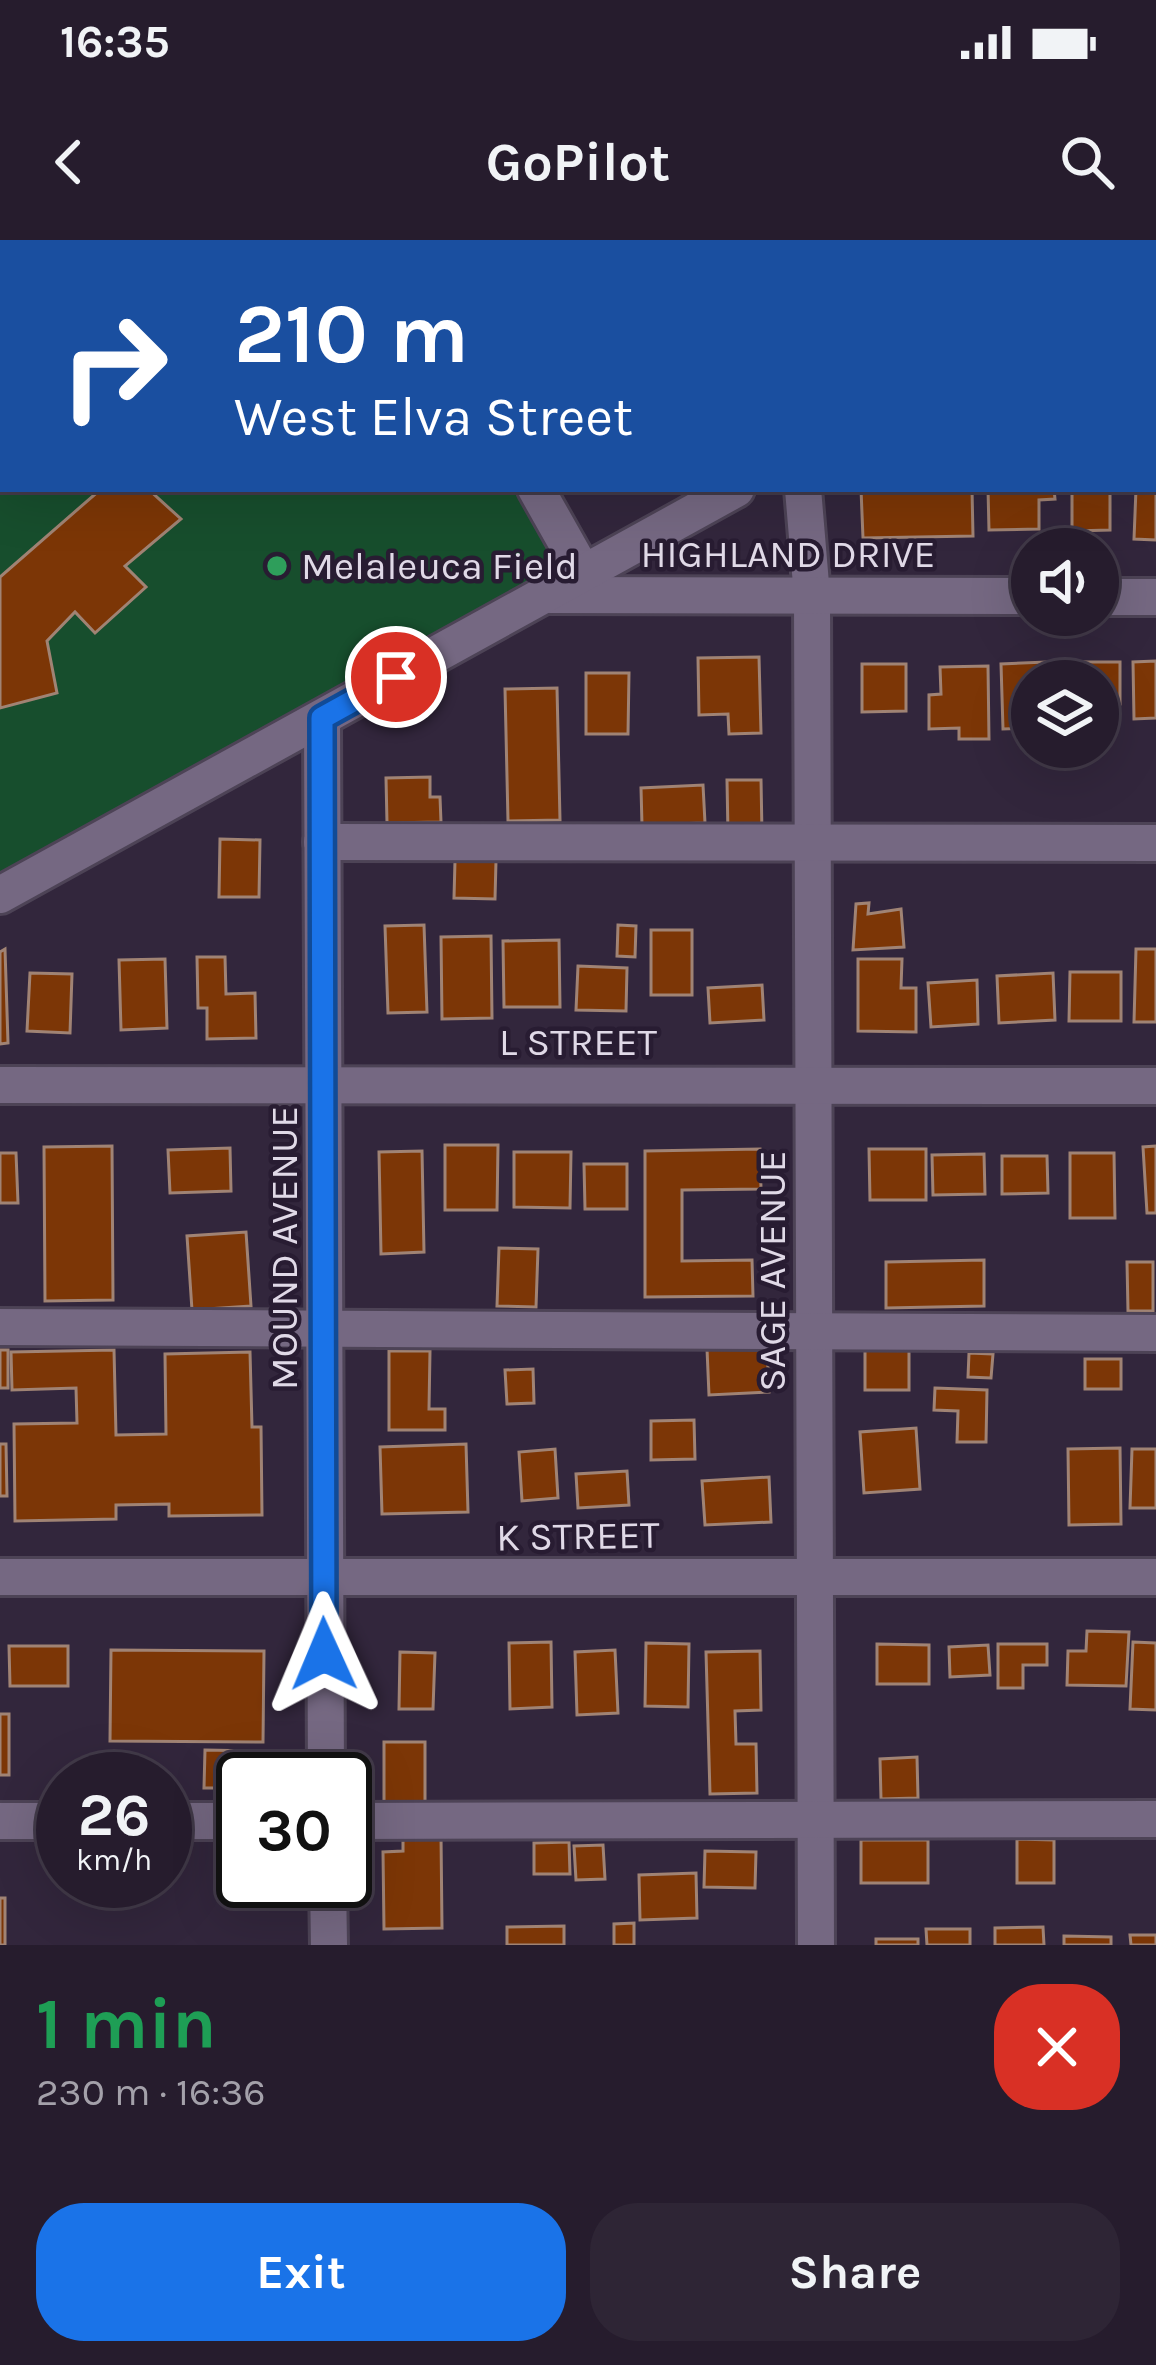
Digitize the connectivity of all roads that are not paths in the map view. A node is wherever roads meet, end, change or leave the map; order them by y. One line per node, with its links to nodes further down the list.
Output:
1 (538, 492): 4 (street)
2 (731, 492): 4 (street)
3 (803, 492): 6 (street, SAGE AVENUE)
4 (584, 574): 5 (street)
5 (544, 595): 6 (street, HIGHLAND DRIVE); 10 (street)
6 (812, 596): 7 (street, HIGHLAND DRIVE); 12 (street, SAGE AVENUE)
7 (1011, 596)
8 (1119, 597): 9 (street)
9 (1156, 597)
10 (322, 718): 11 (street, MOUND AVENUE); 14 (street)
11 (322, 842): 12 (street); 15 (street, MOUND AVENUE)
12 (813, 842): 13 (street); 16 (street, SAGE AVENUE)
13 (1156, 843)
14 (0, 895)
15 (326, 1084): 16 (street, L STREET); 17 (street, L STREET); 21 (street, MOUND AVENUE)
16 (814, 1084): 18 (street, L STREET); 20 (street, SAGE AVENUE)
17 (0, 1085)
18 (1156, 1086)
19 (0, 1327): 21 (street)
20 (815, 1329): 21 (street); 22 (street); 24 (street, SAGE AVENUE)
21 (327, 1330): 26 (street, MOUND AVENUE)
22 (1156, 1333)
23 (0, 1576): 26 (street, K STREET)
24 (814, 1576): 25 (street, K STREET); 26 (street, K STREET); 32 (street, SAGE AVENUE)
25 (1156, 1577)
26 (322, 1581): 27 (street, MOUND AVENUE)
27 (325, 1752)
28 (1156, 1819): 32 (street)
29 (0, 1821): 30 (street)
30 (36, 1821)
31 (372, 1821): 32 (street)
32 (817, 1821): 35 (street, SAGE AVENUE)
33 (328, 1908): 34 (street)
34 (328, 1945)
35 (816, 1945)

